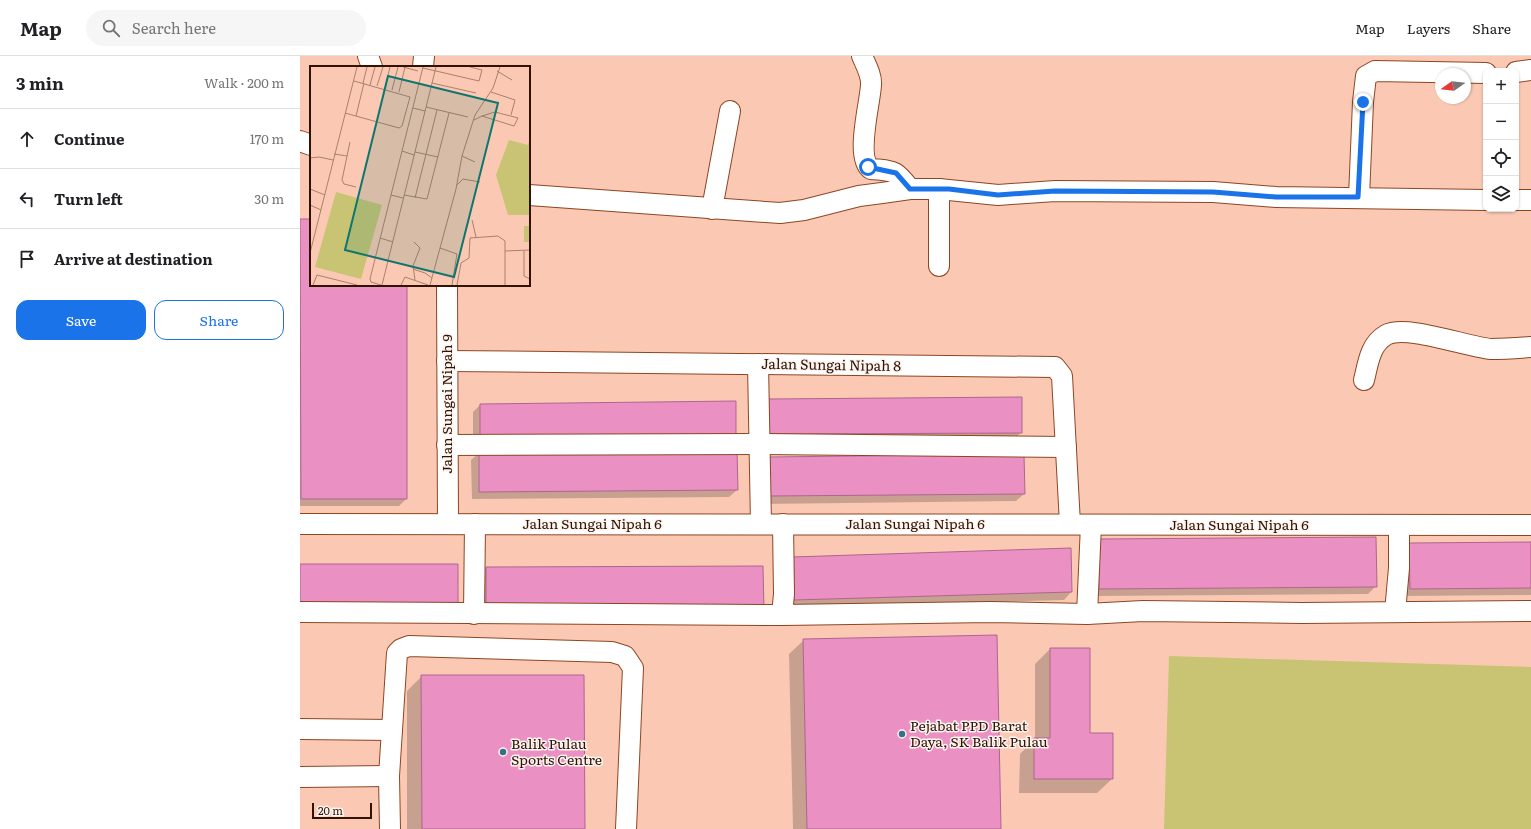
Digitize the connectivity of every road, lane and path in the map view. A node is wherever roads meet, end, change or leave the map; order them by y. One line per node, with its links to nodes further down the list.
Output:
1 (368, 56): 4 (street)
2 (424, 56): 5 (street)
3 (862, 56): 12 (street)
4 (372, 66)
5 (423, 66)
6 (1531, 70): 7 (street)
7 (1519, 72)
8 (1483, 73): 15 (street)
9 (730, 111): 19 (street)
10 (300, 141): 11 (street)
11 (310, 145)
12 (910, 189): 13 (street); 19 (street)
13 (939, 189): 15 (street); 20 (street)
14 (530, 195): 19 (street)
15 (1358, 197): 16 (street)
16 (1483, 200)
17 (1519, 200): 18 (street)
18 (1531, 200)
19 (712, 208)
20 (939, 266)
21 (447, 286): 23 (street, Jalan Sungai Nipah 9)
22 (1531, 347): 25 (street)
23 (447, 361): 24 (street, Jalan Sungai Nipah 8); 27 (street, Jalan Sungai Nipah 9)
24 (758, 364): 26 (street); 28 (street, Jalan Sungai Nipah 8)
25 (1364, 380)
26 (760, 444): 27 (street); 28 (street); 32 (street)
27 (447, 445): 30 (street, Jalan Sungai Nipah 9)
28 (1066, 447): 34 (street, Jalan Sungai Nipah 8)
29 (300, 524): 30 (street, Jalan Sungai Nipah 6)
30 (448, 524): 31 (street, Jalan Sungai Nipah 6)
31 (475, 524): 32 (street, Jalan Sungai Nipah 6); 41 (street)
32 (761, 524): 33 (street, Jalan Sungai Nipah 6)
33 (783, 524): 34 (street, Jalan Sungai Nipah 6); 42 (street)
34 (1070, 524): 35 (street, Jalan Sungai Nipah 6)
35 (1091, 524): 36 (street, Jalan Sungai Nipah 6); 43 (street)
36 (1399, 524): 37 (street, Jalan Sungai Nipah 6); 40 (street)
37 (1531, 525)
38 (1531, 611): 40 (street)
39 (300, 612): 41 (street)
40 (1395, 612): 43 (street)
41 (474, 614): 42 (street)
42 (782, 614): 43 (street)
43 (1087, 614)
44 (300, 729): 45 (street)
45 (392, 730): 46 (street); 49 (street)
46 (390, 776): 47 (street); 48 (street)
47 (300, 777)
48 (390, 829)
49 (626, 829)

